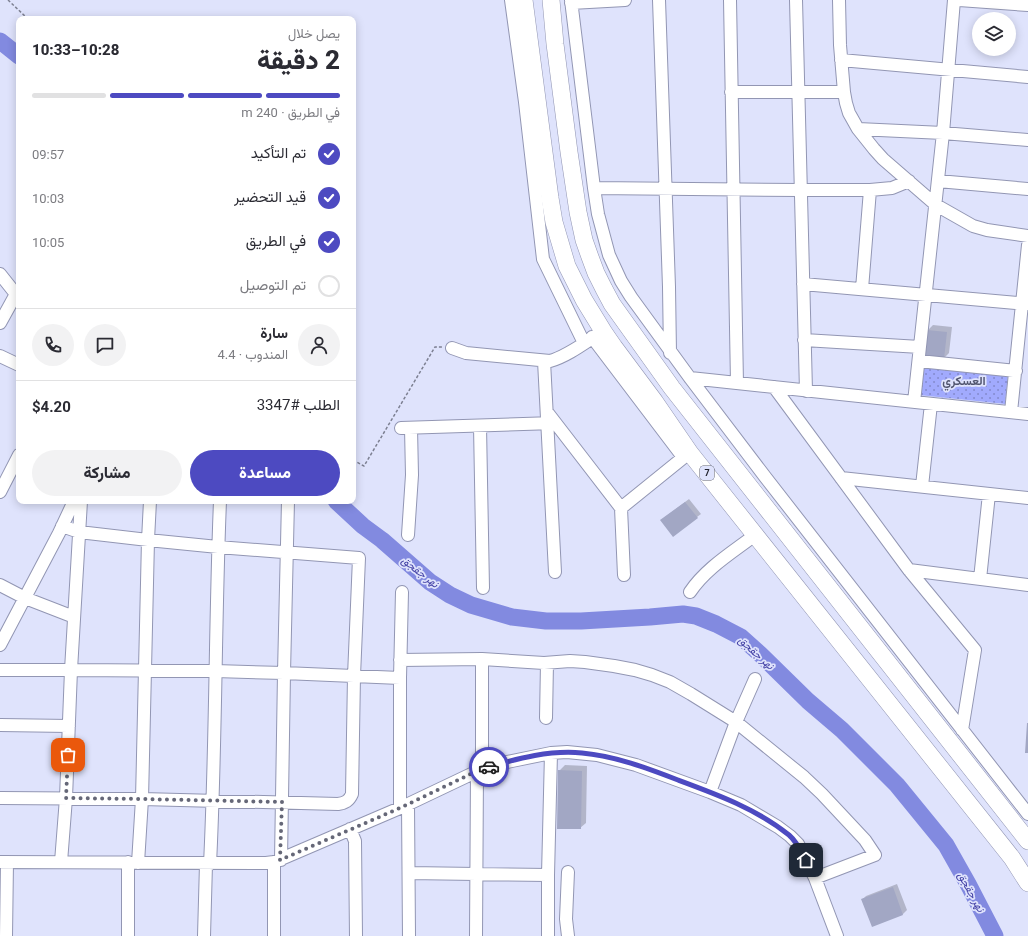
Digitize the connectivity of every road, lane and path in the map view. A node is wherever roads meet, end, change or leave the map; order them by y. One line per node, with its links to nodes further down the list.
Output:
1 (8, 0): 14 (path)
2 (511, 0): 43 (street)
3 (524, 0): 43 (highway, 7)
4 (550, 0): 123 (highway)
5 (625, 0): 12 (street)
6 (659, 0): 27 (street)
7 (730, 0): 18 (street)
8 (796, 0): 19 (street)
9 (839, 0): 15 (street)
10 (954, 0): 16 (street)
11 (959, 0): 13 (street)
12 (571, 2): 26 (street)
13 (1028, 4)
14 (25, 16)
15 (841, 60): 16 (street); 20 (street)
16 (948, 70): 17 (street); 22 (street)
17 (1028, 77)
18 (731, 92): 19 (street); 28 (street)
19 (798, 92): 20 (street); 29 (street)
20 (844, 92): 21 (street)
21 (858, 130): 22 (street); 24 (street)
22 (943, 133): 23 (street); 25 (street)
23 (1028, 140)
24 (909, 181): 30 (street); 32 (street)
25 (938, 181): 31 (street); 32 (street)
26 (594, 188): 27 (street); 47 (street)
27 (666, 189): 28 (street); 47 (street)
28 (733, 189): 29 (street); 54 (street)
29 (800, 190): 30 (street); 36 (street)
30 (870, 190): 37 (street)
31 (1028, 190)
32 (936, 205): 33 (street); 39 (street)
33 (1028, 236)
34 (1028, 245): 41 (street)
35 (0, 274): 38 (street)
36 (804, 284): 37 (street); 44 (street)
37 (862, 289): 39 (street)
38 (16, 294)
39 (926, 295): 41 (street); 46 (street)
40 (16, 299): 42 (street)
41 (1025, 304): 52 (street)
42 (0, 323)
43 (593, 337): 49 (street); 63 (highway, 7)
44 (804, 340): 46 (street); 56 (street)
45 (452, 348): 49 (street); 65 (path)
46 (920, 348): 50 (street)
47 (670, 353): 53 (street)
48 (0, 356): 51 (street)
49 (544, 361): 61 (street)
50 (919, 361): 52 (street); 57 (street)
51 (16, 364)
52 (1016, 371): 59 (street)
53 (690, 378): 54 (street); 111 (street)
54 (736, 383): 55 (street)
55 (774, 387): 56 (street); 66 (street)
56 (806, 391): 57 (street)
57 (914, 402): 58 (street)
58 (930, 404): 59 (street); 67 (street)
59 (1011, 412): 60 (street)
60 (1028, 414)
61 (550, 420): 62 (street); 76 (street); 85 (street)
62 (480, 426): 80 (street); 90 (street)
63 (687, 455): 76 (street); 79 (highway, 7)
64 (16, 462): 68 (street)
65 (356, 462)
66 (841, 478): 67 (street); 84 (street)
67 (922, 486): 69 (street)
68 (0, 492)
69 (989, 494): 70 (street); 87 (street)
70 (1028, 498)
71 (73, 504): 77 (street)
72 (81, 504): 78 (street)
73 (150, 504): 81 (street)
74 (220, 504): 82 (street)
75 (288, 504): 83 (street)
76 (621, 508): 86 (street)
77 (62, 526): 78 (street); 93 (street)
78 (79, 532): 81 (street); 94 (street)
79 (755, 535): 92 (street); 134 (highway, 7)
80 (408, 536)
81 (148, 540): 82 (street); 101 (street)
82 (218, 547): 83 (street); 102 (street)
83 (286, 552): 103 (street); 104 (street)
84 (909, 570): 87 (street); 111 (street)
85 (555, 572)
86 (624, 575)
87 (980, 579): 89 (street)
88 (0, 585): 93 (street)
89 (1028, 585)
90 (483, 588)
91 (402, 592): 97 (street)
92 (690, 592)
93 (25, 598): 94 (street); 95 (street)
94 (74, 617): 100 (street)
95 (0, 645)
96 (482, 659): 97 (street); 98 (street); 113 (street)
97 (400, 660): 105 (street)
98 (547, 663): 107 (street); 108 (street)
99 (0, 670): 100 (street)
100 (71, 670): 101 (street); 110 (street)
101 (145, 671): 102 (street); 117 (street)
102 (215, 672): 103 (street); 118 (street)
103 (284, 673): 104 (street); 119 (street)
104 (354, 676): 105 (street); 119 (street)
105 (400, 678): 120 (street)
106 (755, 679): 108 (street)
107 (546, 718)
108 (736, 722): 114 (street); 133 (street)
109 (0, 725): 110 (street)
110 (68, 726): 116 (street)
111 (962, 730): 121 (street)
112 (550, 753): 113 (street); 114 (street); 132 (street)
113 (480, 770): 120 (street); 131 (street)
114 (710, 792): 133 (street)
115 (0, 798): 116 (street)
116 (66, 798): 117 (street); 126 (street)
117 (142, 799): 118 (street); 127 (street)
118 (213, 801): 119 (street); 128 (street)
119 (282, 802): 124 (street)
120 (404, 806): 122 (street); 130 (street)
121 (1028, 814)
122 (350, 830): 124 (street); 139 (street)
123 (1028, 841)
124 (277, 861): 128 (street); 138 (street)
125 (4, 862): 126 (street); 135 (street)
126 (61, 862): 127 (street)
127 (133, 863): 128 (street); 136 (street)
128 (208, 864): 137 (street)
129 (568, 872): 143 (street)
130 (408, 873): 131 (street); 140 (street)
131 (477, 874): 132 (street); 141 (street)
132 (548, 875): 142 (street)
133 (815, 878): 144 (street)
134 (1028, 883)
135 (6, 936)
136 (128, 936)
137 (204, 936)
138 (274, 936)
139 (356, 936)
140 (409, 936)
141 (476, 936)
142 (548, 936)
143 (568, 936)
144 (837, 936)

